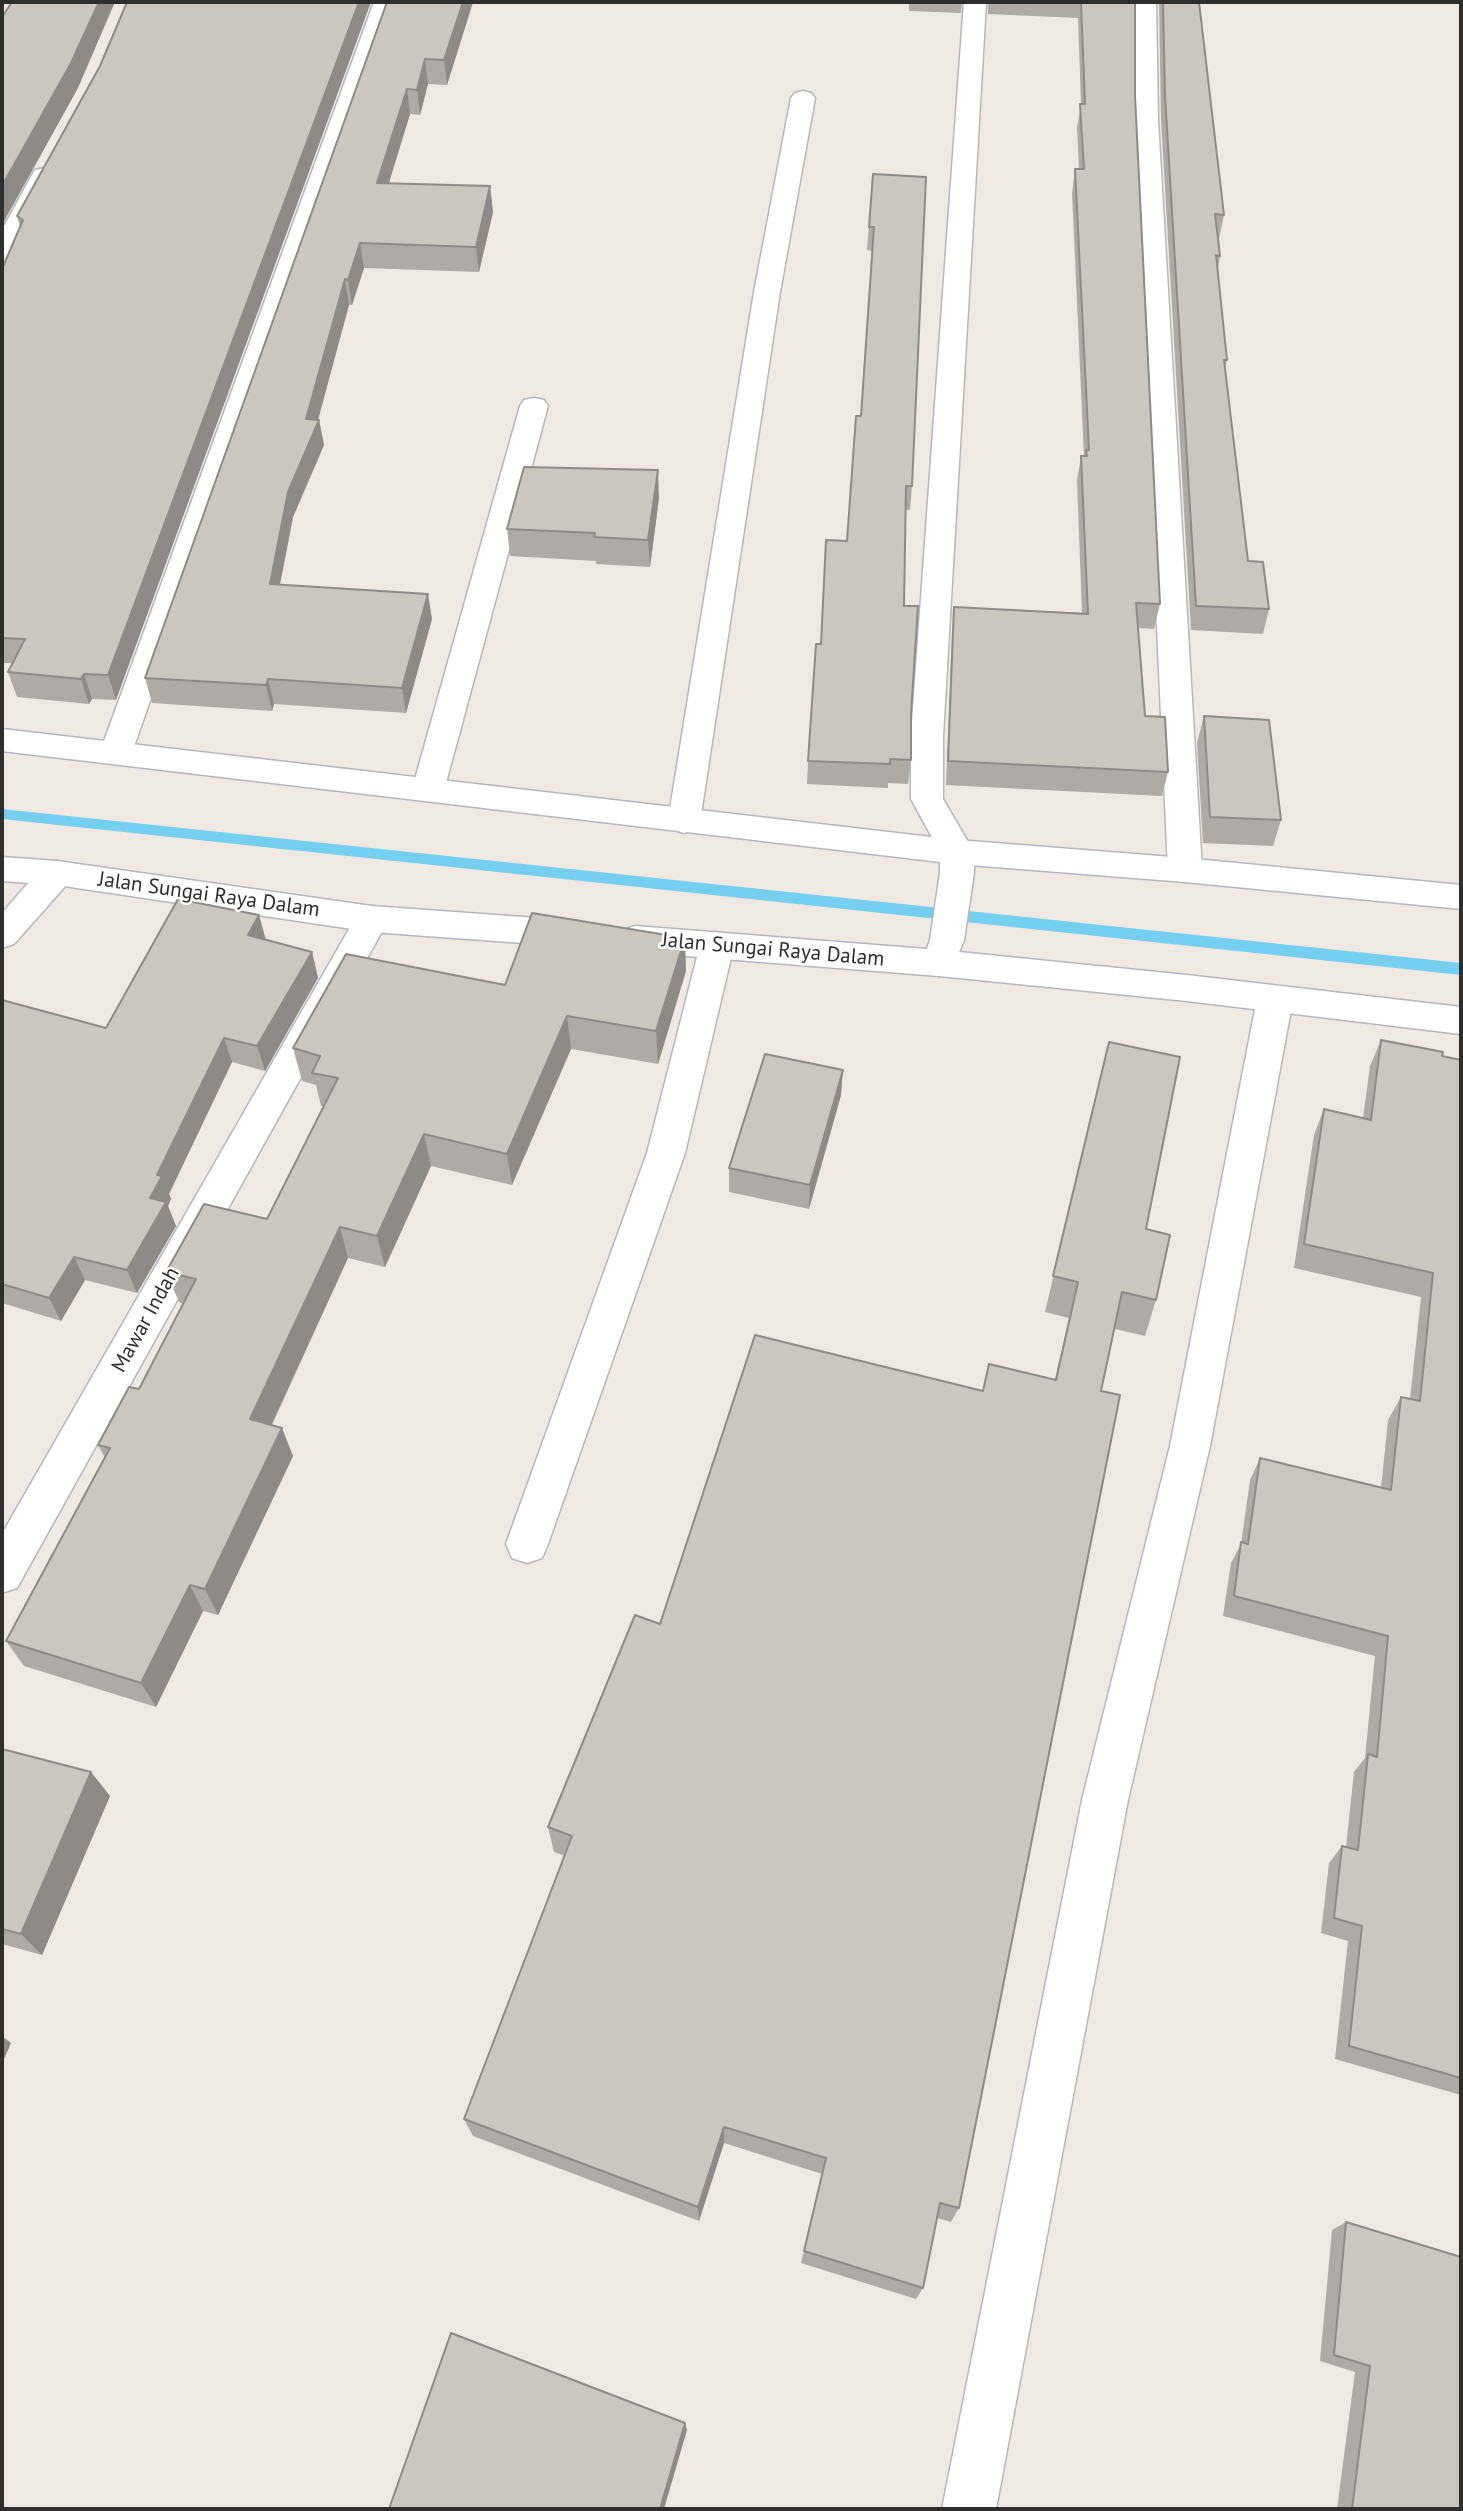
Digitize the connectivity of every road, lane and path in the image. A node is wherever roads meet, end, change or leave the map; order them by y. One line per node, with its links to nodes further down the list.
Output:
1 (385, 2): 9 (street)
2 (975, 2): 12 (street)
3 (1145, 2): 14 (street)
4 (803, 97): 11 (street)
5 (53, 159): 6 (street)
6 (2, 253)
7 (534, 406): 10 (street)
8 (2, 740): 9 (street)
9 (116, 752): 10 (street)
10 (428, 790): 11 (street)
11 (684, 821): 12 (street)
12 (957, 863): 14 (street); 20 (street)
13 (2, 869): 15 (street, Jalan Sungai Raya Dalam)
14 (1185, 870): 16 (street)
15 (57, 873): 17 (street, Jalan Sungai Raya Dalam); 18 (street)
16 (1461, 897)
17 (372, 919): 19 (street, Jalan Sungai Raya Dalam); 24 (street, Mawar Indah)
18 (2, 935)
19 (717, 945): 20 (street, Jalan Sungai Raya Dalam); 23 (street)
20 (943, 951): 21 (street, Jalan Sungai Raya Dalam)
21 (1275, 999): 22 (street, Jalan Sungai Raya Dalam); 25 (street)
22 (1461, 1021)
23 (527, 1544)
24 (2, 1574)
25 (969, 2509)

